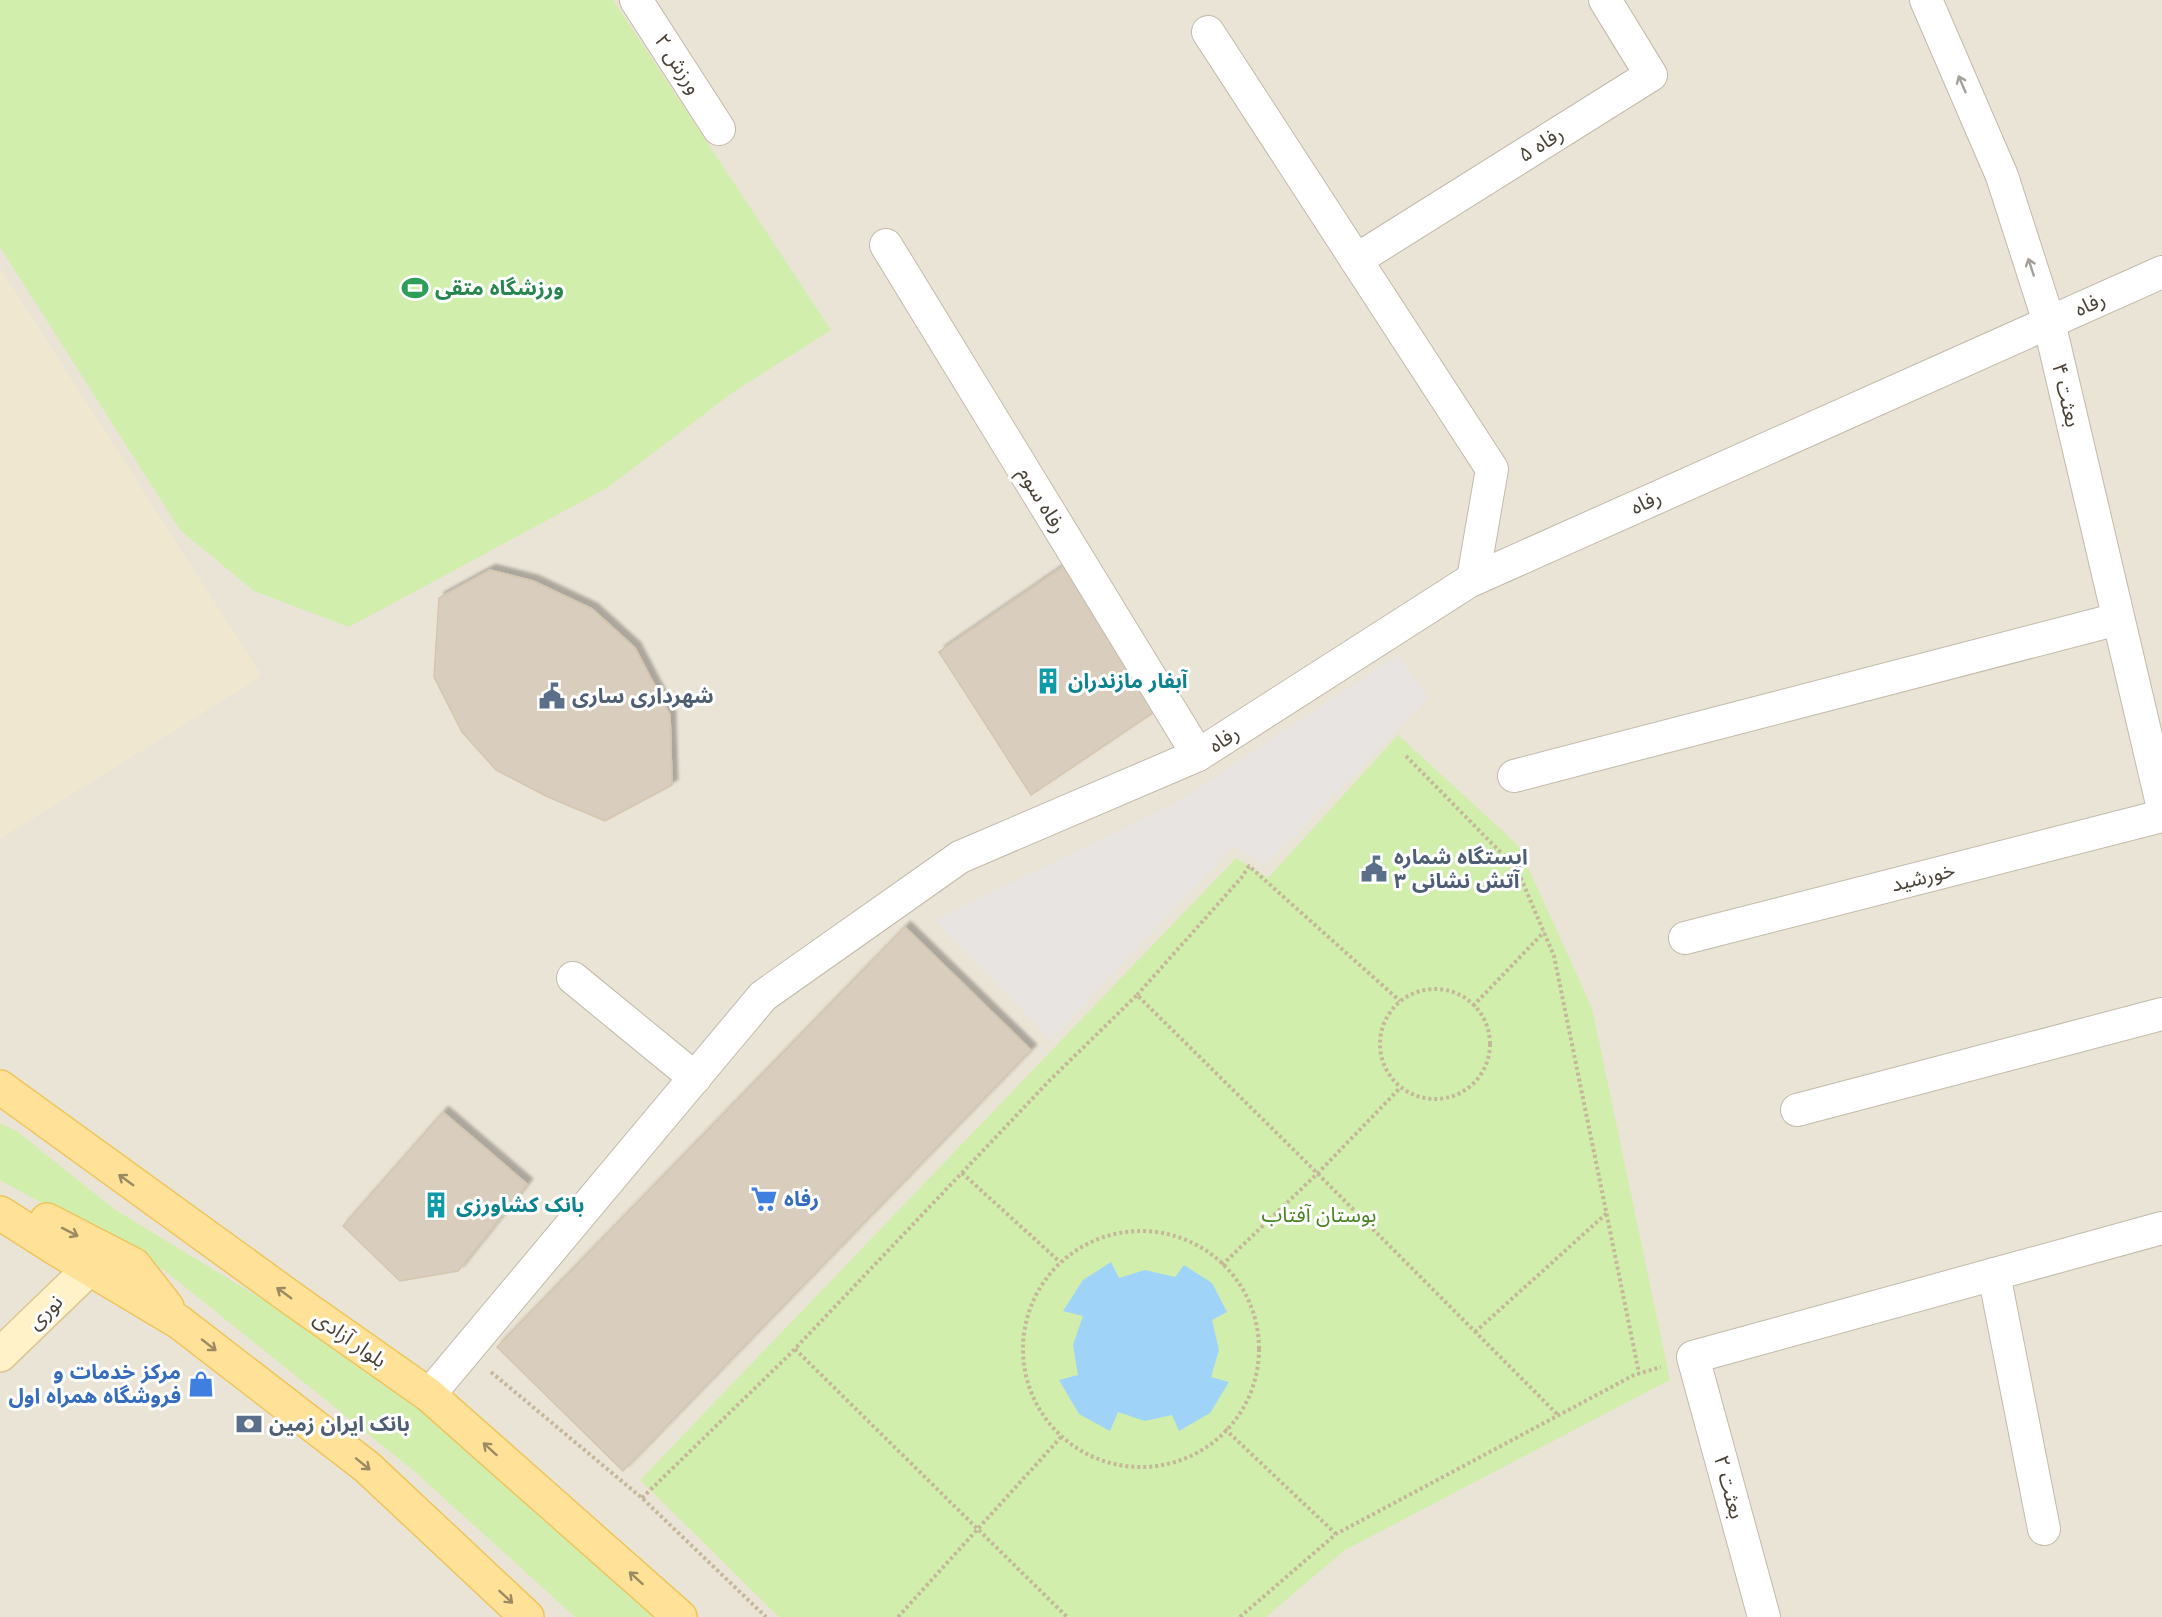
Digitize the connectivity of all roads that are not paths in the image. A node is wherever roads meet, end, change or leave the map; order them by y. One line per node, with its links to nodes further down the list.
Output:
1 (636, 0): 5 (street, ورزش ۲)
2 (1605, 0): 7 (street, رفاه ۵)
3 (1926, 0): 9 (street, بعثت ۴, one-way to 3)
4 (1208, 32): 7 (street)
5 (719, 129)
6 (886, 245): 12 (street, رفاه سوم)
7 (1356, 260): 10 (street)
8 (2162, 272): 9 (street, رفاه)
9 (2049, 322): 10 (street, رفاه); 11 (street, بعثت ۴)
10 (1473, 579): 12 (street, رفاه)
11 (2118, 619): 13 (street); 14 (street, بعثت ۴)
12 (1198, 755): 19 (street, رفاه)
13 (1514, 776)
14 (2162, 804)
15 (2162, 816): 16 (street, خورشید)
16 (1685, 938)
17 (573, 978): 19 (street)
18 (2162, 1014): 21 (street)
19 (695, 1078): 29 (street, رفاه)
20 (3, 1093): 29 (main road, بلوار آزادی, one-way to 20)
21 (1797, 1110)
22 (0, 1195): 27 (main road, one-way to 27)
23 (0, 1213): 25 (main road)
24 (2162, 1228): 26 (street)
25 (89, 1269): 27 (main road); 28 (main road, نوری)
26 (1994, 1274): 30 (street); 33 (street, بعثت ۲)
27 (179, 1322): 31 (main road, one-way to 31)
28 (0, 1355)
29 (429, 1395): 32 (main road, بلوار آزادی, one-way to 29)
30 (2044, 1529)
31 (527, 1617)
32 (680, 1617)
33 (1764, 1617)

